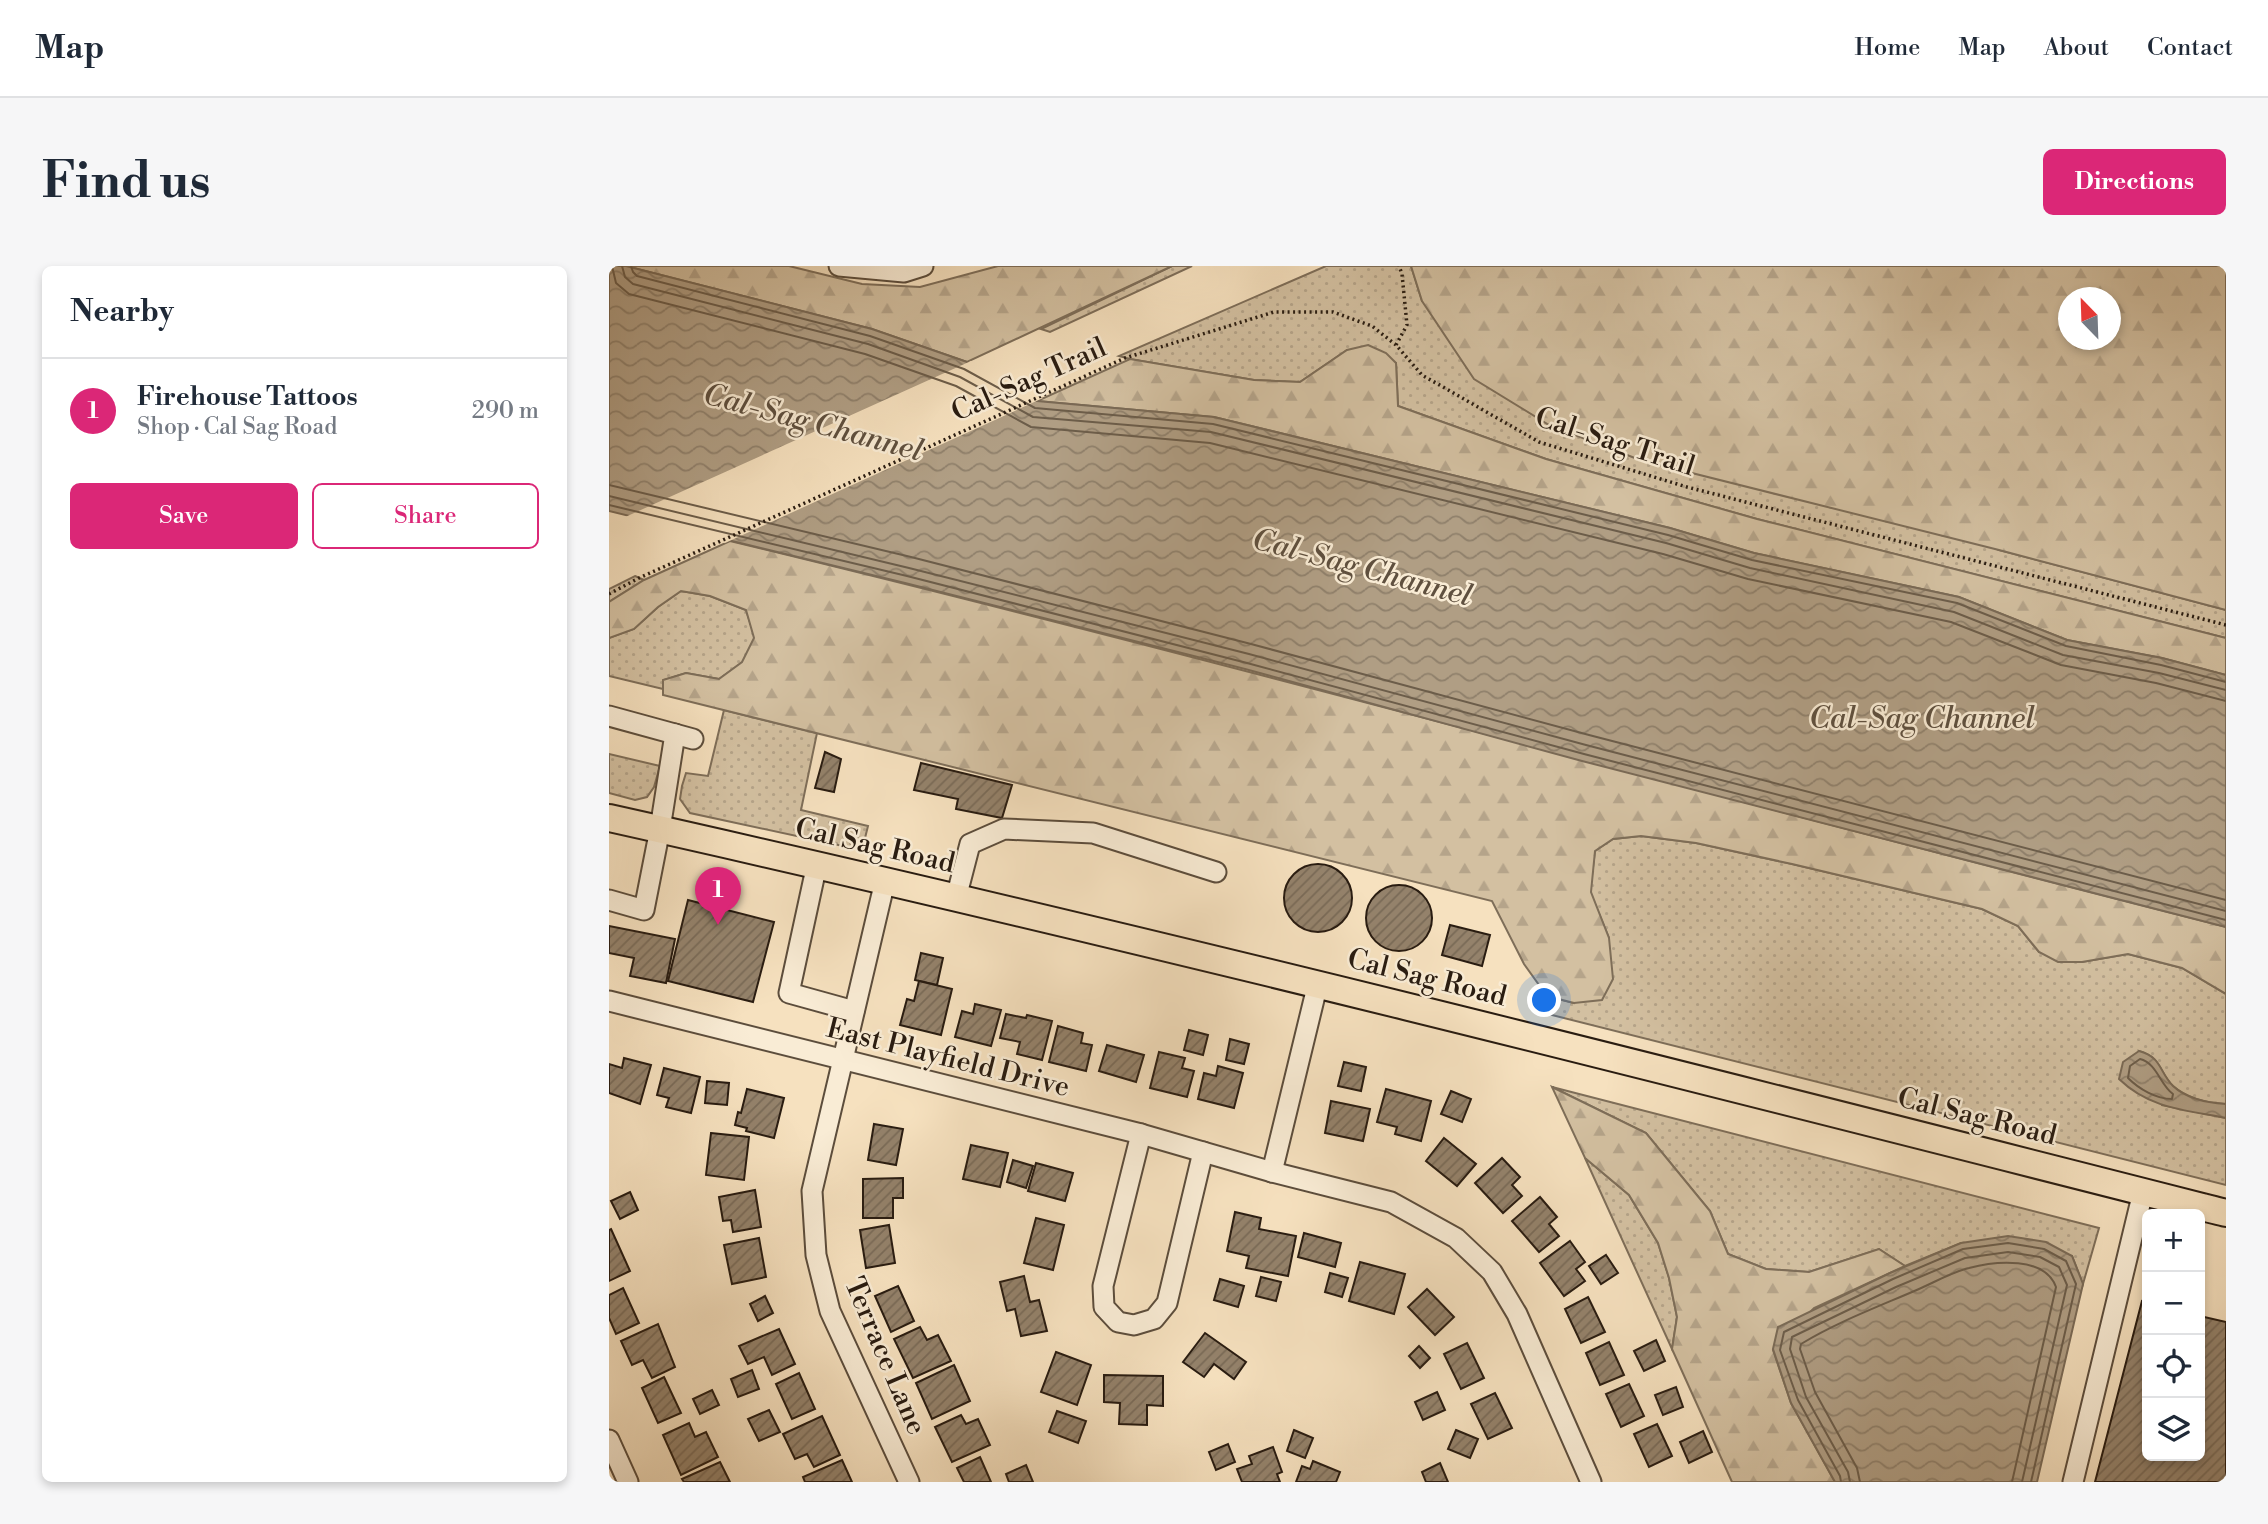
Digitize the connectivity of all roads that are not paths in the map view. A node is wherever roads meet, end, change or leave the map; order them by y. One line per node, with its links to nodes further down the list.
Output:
1 (839, 266): 2 (street)
2 (923, 266)
3 (609, 716): 5 (street)
4 (609, 818): 5 (main road, Cal Sag Road)
5 (660, 829): 6 (main road, Cal Sag Road); 10 (street)
6 (817, 864): 8 (main road, Cal Sag Road); 13 (street)
7 (1216, 872): 9 (street)
8 (885, 881): 9 (main road, Cal Sag Road); 13 (street, Terrace Lane)
9 (956, 898): 11 (main road, Cal Sag Road)
10 (609, 900)
11 (1318, 983): 17 (street); 18 (main road, Cal Sag Road)
12 (609, 1001): 14 (street, East Playfield Drive)
13 (855, 1011): 14 (street, Terrace Lane)
14 (842, 1061): 15 (street, East Playfield Drive); 22 (street, Terrace Lane)
15 (1141, 1135): 16 (street, East Playfield Drive); 16 (street)
16 (1203, 1152): 17 (street, East Playfield Drive)
17 (1272, 1172): 23 (street, East Playfield Drive)
18 (2143, 1192): 19 (main road, Cal Sag Road); 24 (street)
19 (2226, 1213)
20 (609, 1440): 21 (street)
21 (628, 1482)
22 (908, 1482)
23 (1591, 1482)
24 (2073, 1482)

